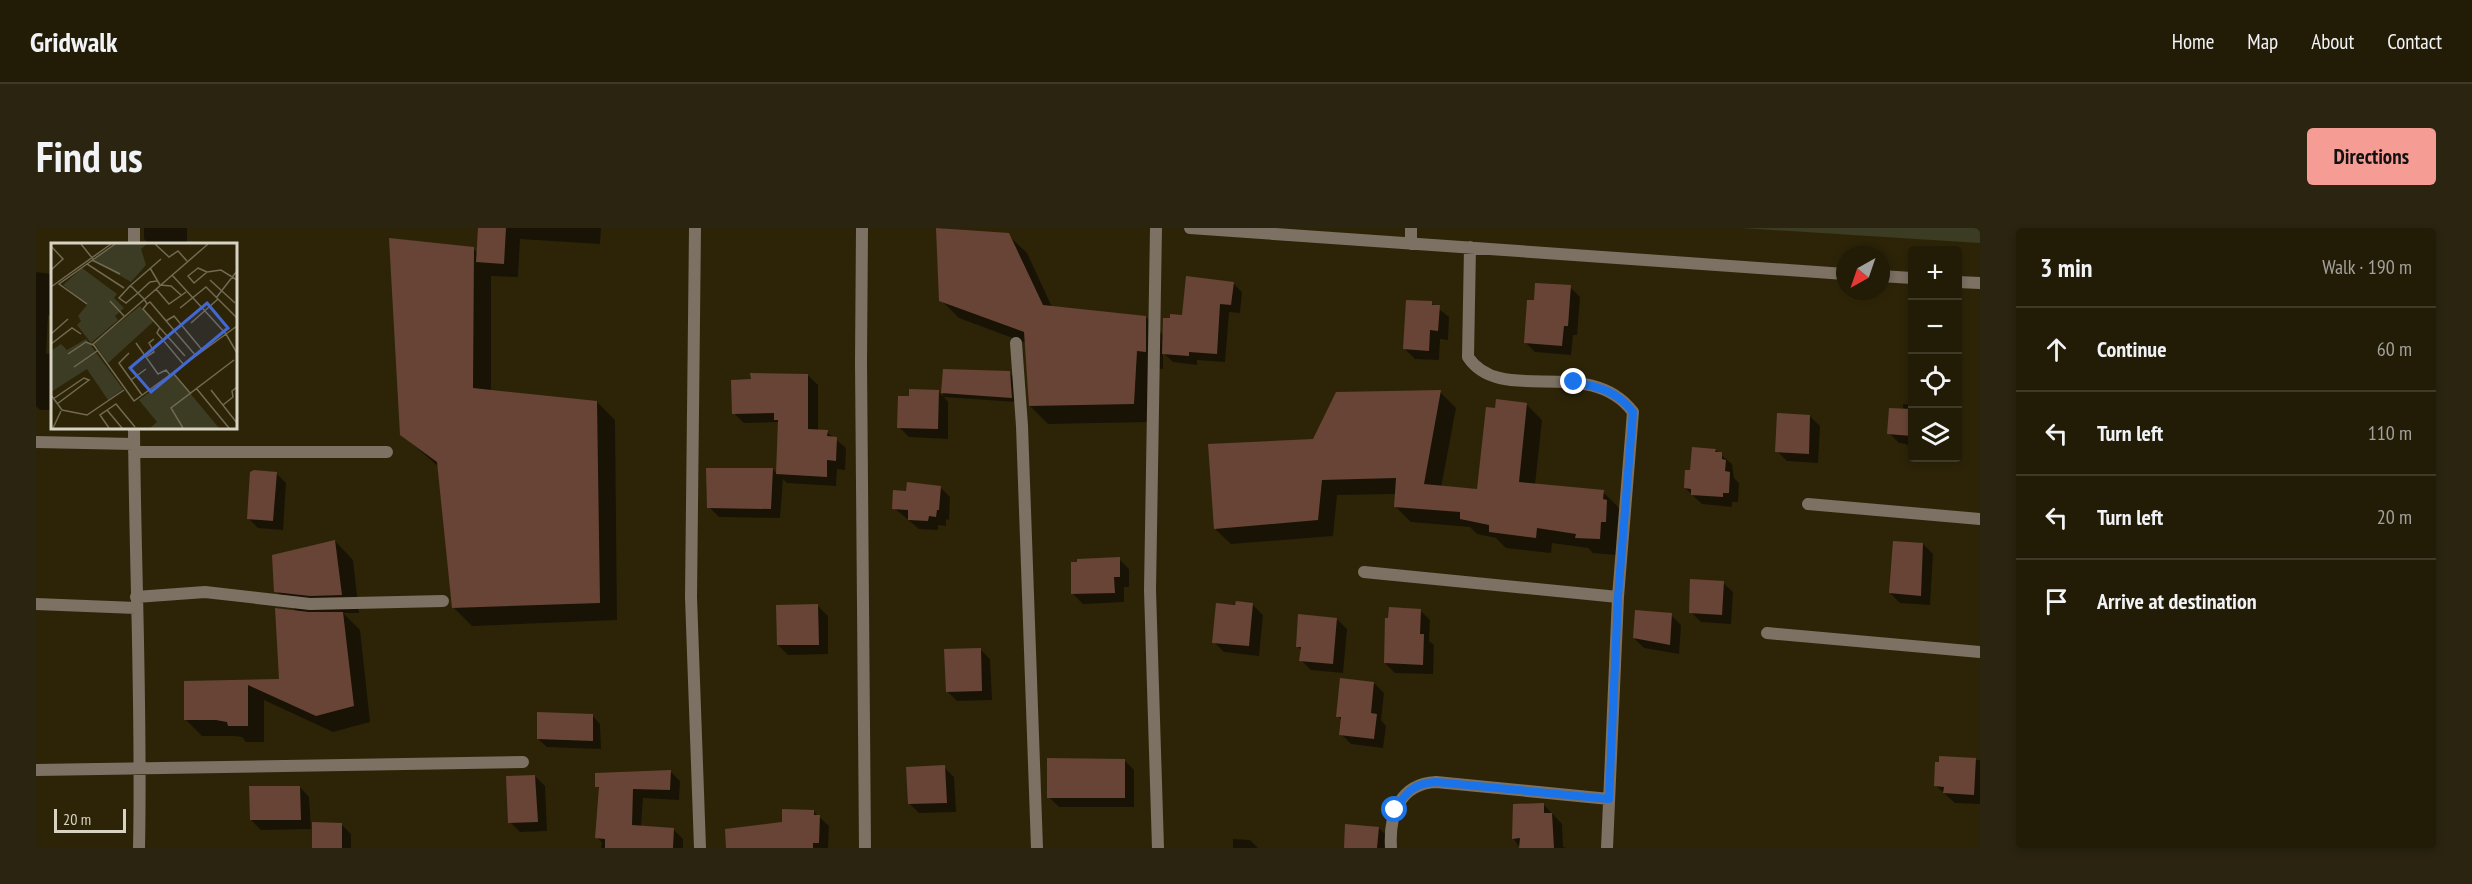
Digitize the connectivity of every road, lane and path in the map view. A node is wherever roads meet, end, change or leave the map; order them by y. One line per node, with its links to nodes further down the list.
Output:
1 (695, 228): 32 (street)
2 (862, 228): 33 (street)
3 (1156, 228): 35 (street)
4 (1190, 228): 6 (street)
5 (1411, 228): 6 (street)
6 (1411, 244): 7 (street)
7 (1470, 248): 8 (street); 21 (street)
8 (1836, 273)
9 (1890, 277): 10 (street)
10 (1908, 278)
11 (1962, 282): 12 (street)
12 (1980, 283)
13 (1016, 344): 34 (street)
14 (134, 429): 16 (street)
15 (36, 442): 16 (street)
16 (134, 448): 17 (street); 23 (street)
17 (387, 452)
18 (1808, 504): 19 (street)
19 (1980, 519)
20 (1364, 572): 21 (street)
21 (1618, 597): 30 (street)
22 (443, 601): 23 (street)
23 (136, 603): 24 (street); 28 (street)
24 (36, 604)
25 (1767, 633): 26 (street)
26 (1980, 652)
27 (523, 762): 28 (street)
28 (141, 767): 29 (street); 31 (street)
29 (36, 770)
30 (1609, 799): 36 (street); 37 (street)
31 (140, 848)
32 (700, 848)
33 (865, 848)
34 (1037, 848)
35 (1158, 848)
36 (1392, 848)
37 (1607, 848)

